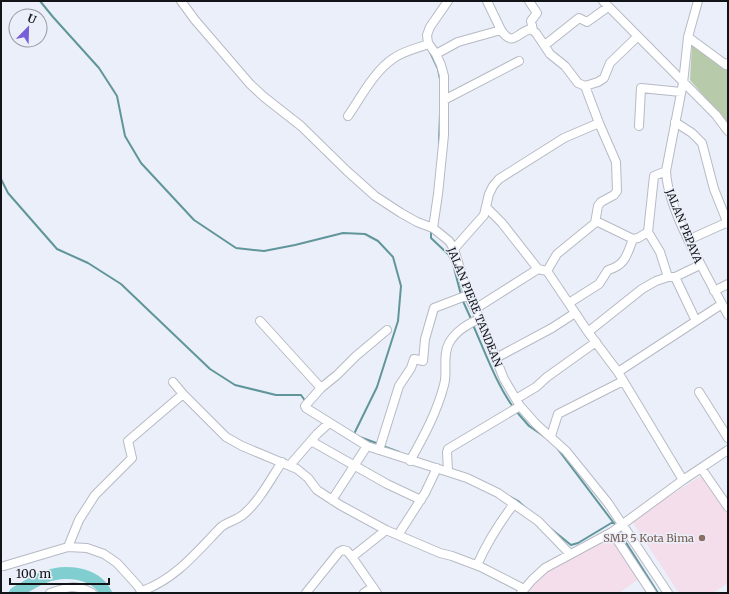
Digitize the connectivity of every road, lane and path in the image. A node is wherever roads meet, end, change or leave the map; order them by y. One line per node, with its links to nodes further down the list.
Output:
1 (180, 1): 29 (street, JALAN PIERE TANDEAN)
2 (448, 1): 11 (street)
3 (487, 1): 7 (street)
4 (529, 1): 8 (street)
5 (698, 1): 10 (street, JALAN PEPAYA)
6 (606, 4): 9 (street); 12 (street)
7 (501, 30): 8 (street); 13 (street)
8 (533, 30): 12 (street)
9 (637, 36): 16 (street); 17 (street)
10 (688, 37): 15 (street); 16 (street, JALAN PEPAYA)
11 (429, 44): 13 (street); 20 (street)
12 (545, 45): 17 (street)
13 (436, 54): 19 (street)
14 (519, 61): 19 (street)
15 (727, 65)
16 (683, 83): 18 (street, JALAN PEPAYA); 24 (street)
17 (585, 86): 22 (street)
18 (681, 92): 21 (street, JALAN PEPAYA); 23 (street)
19 (444, 100): 29 (street)
20 (348, 116)
21 (675, 122): 25 (street, JALAN PEPAYA); 28 (street)
22 (599, 123): 26 (street); 27 (street)
23 (639, 126)
24 (728, 131)
25 (666, 171): 30 (street); 32 (street, JALAN PEPAYA)
26 (487, 208): 33 (street); 35 (street)
27 (596, 221): 31 (street); 36 (street)
28 (728, 223): 32 (street)
29 (430, 227): 33 (street, JALAN PIERE TANDEAN)
30 (648, 232): 31 (street); 37 (street)
31 (633, 239): 41 (street)
32 (688, 240): 34 (street, JALAN PEPAYA)
33 (454, 249): 40 (street, JALAN PIERE TANDEAN)
34 (700, 265): 37 (street); 39 (street, JALAN PEPAYA)
35 (538, 269): 36 (street); 43 (street)
36 (547, 271): 41 (street)
37 (672, 277): 48 (street); 50 (street)
38 (728, 284): 39 (street)
39 (714, 291): 42 (street, JALAN PEPAYA)
40 (468, 295): 43 (street, JALAN PIERE TANDEAN); 65 (street)
41 (569, 303): 44 (street)
42 (722, 304): 45 (street, JALAN PEPAYA); 48 (street)
43 (475, 309): 46 (street, JALAN PIERE TANDEAN)
44 (575, 313): 50 (street); 52 (street)
45 (728, 315)
46 (478, 319): 52 (street, JALAN PIERE TANDEAN); 67 (street)
47 (260, 321): 56 (street)
48 (696, 321): 53 (street)
49 (387, 330): 56 (street)
50 (588, 332): 51 (street)
51 (596, 342): 53 (street); 59 (street)
52 (496, 358): 59 (street, JALAN PIERE TANDEAN)
53 (618, 372): 54 (street)
54 (623, 381): 61 (street); 74 (street)
55 (174, 382): 58 (street)
56 (321, 388): 60 (street)
57 (699, 392): 62 (street)
58 (183, 394): 68 (street); 82 (street)
59 (517, 406): 61 (street, JALAN PIERE TANDEAN); 73 (street)
60 (329, 423): 63 (street); 64 (street)
61 (551, 436): 79 (street, JALAN PIERE TANDEAN)
62 (728, 438)
63 (311, 441): 69 (street); 70 (street)
64 (367, 446): 65 (street); 70 (street)
65 (379, 450): 67 (street)
66 (728, 450): 72 (street)
67 (410, 461): 71 (street)
68 (282, 462): 69 (street); 89 (street)
69 (290, 465): 75 (street)
70 (354, 465): 75 (street); 76 (street)
71 (437, 468): 73 (street); 76 (street)
72 (701, 468): 74 (street); 78 (street)
73 (448, 472): 77 (street)
74 (682, 480): 79 (street)
75 (332, 500): 80 (street)
76 (420, 500): 81 (street)
77 (514, 504): 83 (street); 85 (street)
78 (728, 507)
79 (617, 528): 83 (street); 94 (street); 95 (street)
80 (386, 530): 81 (street); 84 (street)
81 (398, 535): 85 (street)
82 (68, 547): 86 (street); 89 (street)
83 (570, 554): 88 (street)
84 (352, 557): 87 (street); 92 (street)
85 (477, 565): 88 (street)
86 (4, 566)
87 (375, 590): 93 (street)
88 (522, 591)
89 (142, 592)
90 (50, 593): 91 (street)
91 (92, 593)
92 (306, 593)
93 (364, 593)
94 (652, 593)
95 (668, 593)

